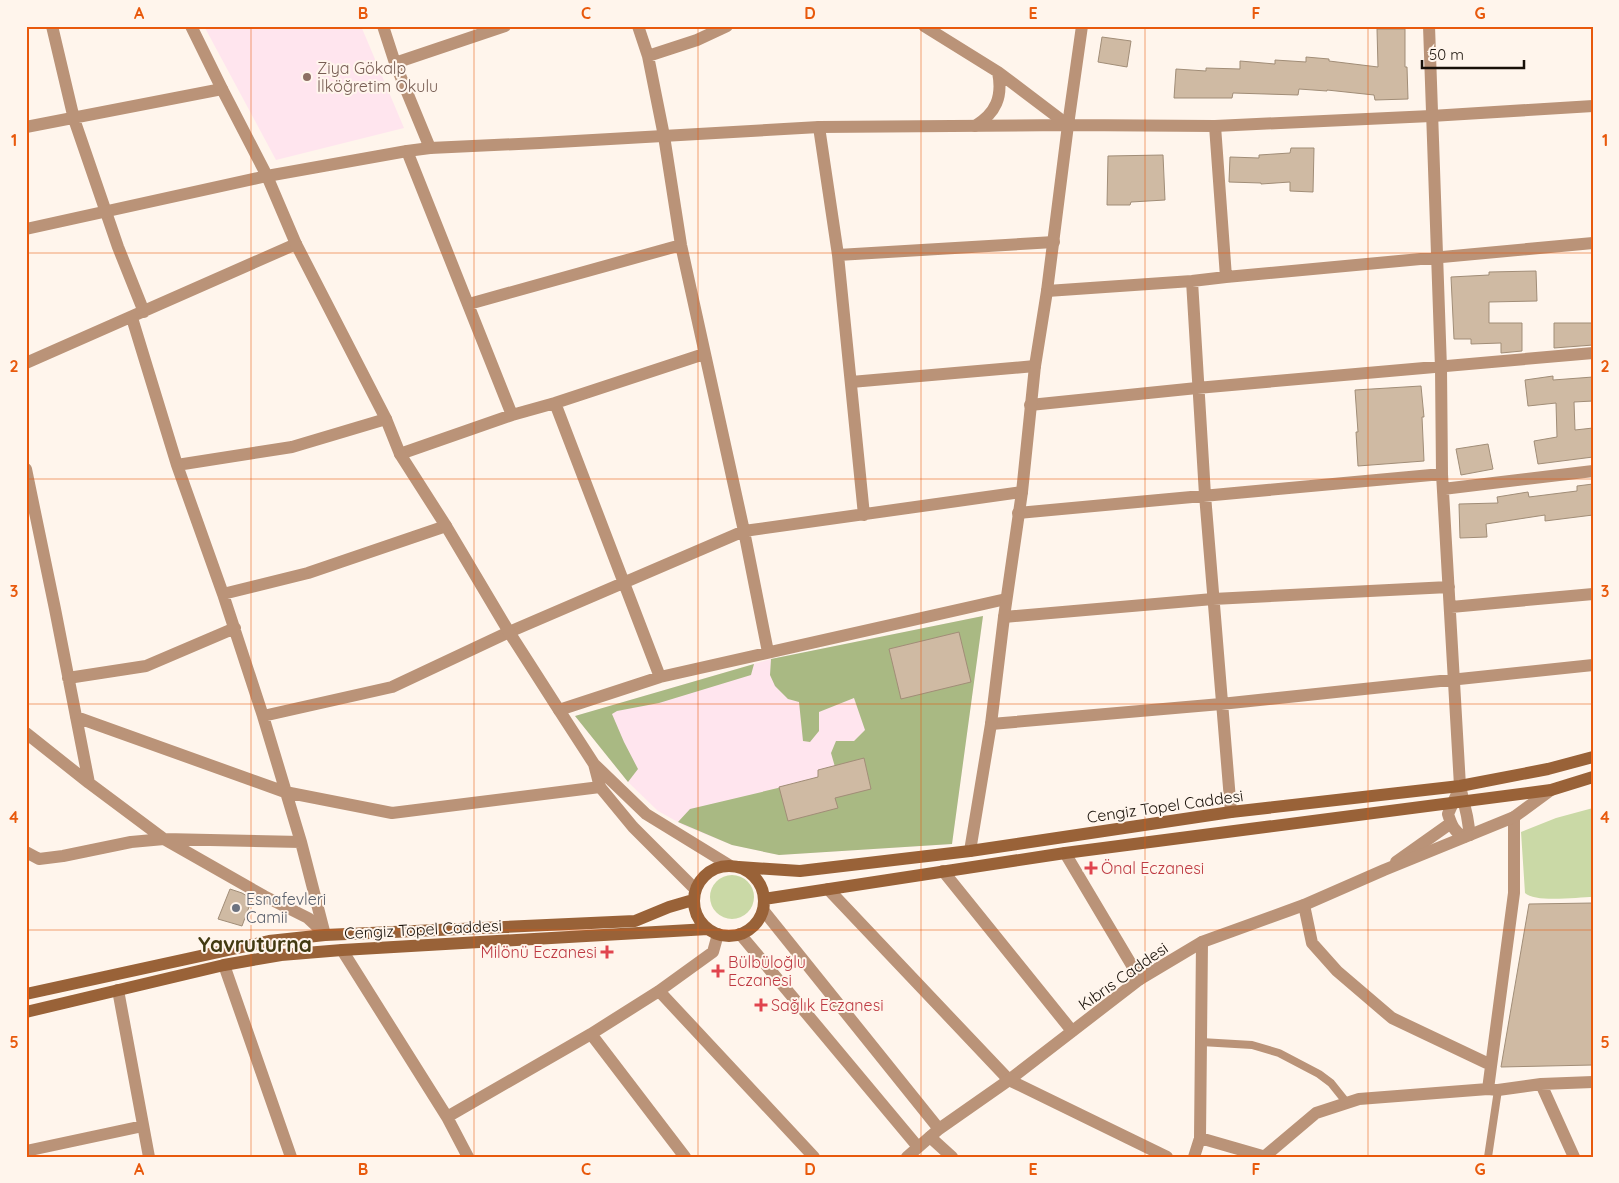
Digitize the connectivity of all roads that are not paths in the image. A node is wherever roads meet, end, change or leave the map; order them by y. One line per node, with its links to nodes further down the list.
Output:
1 (52, 26): 16 (street)
2 (191, 26): 13 (street)
3 (383, 26): 11 (street)
4 (505, 26): 11 (street)
5 (638, 26): 10 (street)
6 (727, 26): 10 (street)
7 (1082, 26): 17 (street)
8 (1429, 26): 15 (street)
9 (929, 28): 12 (street)
10 (648, 56): 22 (street)
11 (395, 63): 23 (street)
12 (998, 72): 17 (street); 18 (street)
13 (222, 89): 16 (street); 25 (street)
14 (1593, 106): 15 (street)
15 (1431, 116): 19 (street); 33 (street)
16 (74, 119): 20 (street); 26 (street)
17 (1068, 125): 18 (street); 19 (street); 28 (street)
18 (975, 126): 21 (street)
19 (1215, 126): 34 (street)
20 (26, 127)
21 (819, 127): 22 (street); 32 (street)
22 (664, 136): 23 (street); 31 (street)
23 (430, 148): 24 (street)
24 (406, 151): 25 (street); 37 (street)
25 (268, 176): 26 (street); 30 (street)
26 (106, 211): 27 (street); 38 (street)
27 (26, 229)
28 (1054, 242): 32 (street); 36 (street)
29 (1593, 243): 33 (street)
30 (296, 244): 38 (street); 49 (street)
31 (680, 245): 37 (street); 40 (street)
32 (838, 255): 44 (street)
33 (1438, 257): 34 (street); 43 (street)
34 (1226, 277): 35 (street)
35 (1192, 281): 36 (street); 45 (street)
36 (1047, 291): 42 (street)
37 (469, 304): 48 (street)
38 (138, 315): 41 (street); 51 (street)
39 (1593, 353): 43 (street)
40 (704, 354): 46 (street); 61 (street)
41 (26, 363)
42 (1035, 366): 44 (street); 47 (street)
43 (1441, 368): 45 (street); 54 (street)
44 (851, 382): 59 (street)
45 (1197, 388): 47 (street); 57 (street)
46 (555, 402): 48 (street); 62 (street)
47 (1030, 405): 56 (street)
48 (512, 415): 50 (street)
49 (386, 419): 50 (street); 51 (street)
50 (400, 454): 60 (street)
51 (177, 464): 64 (street)
52 (26, 469): 75 (street)
53 (1593, 471): 55 (street)
54 (1442, 474): 55 (street); 57 (street)
55 (1443, 489): 63 (street)
56 (1022, 492): 58 (street); 59 (street)
57 (1205, 495): 58 (street); 67 (street)
58 (1018, 513): 66 (street)
59 (864, 515): 61 (street)
60 (446, 526): 64 (street); 71 (street)
61 (744, 531): 62 (street); 72 (street)
62 (625, 583): 71 (street); 74 (street)
63 (1449, 587): 67 (street); 68 (street)
64 (223, 594): 70 (street)
65 (1593, 594): 68 (street)
66 (1006, 598): 69 (street); 72 (street)
67 (1213, 599): 69 (street); 77 (street)
68 (1451, 607): 76 (street)
69 (1004, 617): 81 (street)
70 (235, 628): 75 (street); 79 (street)
71 (510, 632): 78 (street); 79 (street)
72 (768, 652): 74 (street)
73 (1593, 665): 76 (street)
74 (660, 676): 78 (street)
75 (68, 678): 80 (street)
76 (1454, 679): 77 (street); 87 (street)
77 (1221, 704): 81 (street); 92 (street)
78 (559, 710): 84 (street)
79 (263, 716): 90 (street)
80 (76, 717): 86 (street); 90 (street)
81 (991, 724): 98 (street)
82 (26, 733): 86 (street)
83 (1593, 757): 87 (main road, Cengiz Topel Caddesi)
84 (594, 764): 88 (street); 101 (street)
85 (1593, 777): 89 (main road, Cengiz Topel Caddesi)
86 (88, 783): 96 (street)
87 (1460, 786): 91 (street); 92 (main road, Cengiz Topel Caddesi)
88 (600, 787): 90 (street); 105 (street)
89 (1551, 790): 91 (main road, Cengiz Topel Caddesi); 93 (street)
90 (285, 792): 97 (street)
91 (1458, 802): 94 (street); 95 (street); 100 (main road, Cengiz Topel Caddesi)
92 (1231, 812): 98 (main road, Cengiz Topel Caddesi)
93 (1514, 817): 95 (street); 122 (street)
94 (1451, 823): 95 (street); 102 (street)
95 (1467, 836): 102 (street)
96 (164, 839): 97 (street); 99 (street); 110 (street)
97 (302, 842): 110 (street)
98 (970, 851): 101 (main road, Cengiz Topel Caddesi)
99 (26, 852)
100 (1065, 853): 103 (main road, Cengiz Topel Caddesi); 114 (street)
101 (734, 866): 105 (main road); 106 (main road)
102 (1384, 870): 107 (street, Kıbrıs Caddesi)
103 (943, 871): 104 (main road, Cengiz Topel Caddesi); 119 (street)
104 (828, 889): 106 (main road, Cengiz Topel Caddesi); 123 (street)
105 (694, 895): 108 (main road); 110 (main road, Cengiz Topel Caddesi)
106 (764, 905): 109 (main road); 130 (street)
107 (1304, 905): 111 (street, Kıbrıs Caddesi); 122 (street)
108 (713, 932): 109 (main road); 112 (main road, Cengiz Topel Caddesi); 116 (street)
109 (740, 934): 132 (street)
110 (325, 935): 117 (main road, Cengiz Topel Caddesi)
111 (1202, 942): 114 (street, Kıbrıs Caddesi); 121 (street)
112 (342, 950): 113 (main road, Cengiz Topel Caddesi); 128 (street)
113 (224, 965): 115 (main road, Cengiz Topel Caddesi); 137 (street)
114 (1140, 979): 119 (street, Kıbrıs Caddesi)
115 (118, 990): 118 (main road, Cengiz Topel Caddesi); 129 (street)
116 (659, 992): 120 (street); 140 (street)
117 (26, 994)
118 (26, 1012)
119 (1072, 1031): 123 (street, Kıbrıs Caddesi)
120 (591, 1034): 128 (street); 139 (street)
121 (1201, 1042): 127 (lane); 131 (street)
122 (1491, 1065): 126 (street)
123 (1009, 1080): 130 (street, Kıbrıs Caddesi); 143 (street)
124 (1592, 1082): 125 (street)
125 (1540, 1084): 126 (street); 146 (street)
126 (1493, 1089): 127 (street); 145 (lane)
127 (1347, 1103): 135 (street)
128 (447, 1117): 138 (street)
129 (142, 1126): 134 (street); 136 (street)
130 (935, 1133): 132 (street, Kıbrıs Caddesi); 142 (street)
131 (1200, 1138): 135 (street); 144 (street)
132 (918, 1147): 141 (street, Kıbrıs Caddesi)
133 (26, 1151): 134 (street)
134 (51, 1151)
135 (1266, 1156)
136 (149, 1157)
137 (290, 1157)
138 (468, 1157)
139 (685, 1157)
140 (814, 1157)
141 (907, 1157)
142 (952, 1157)
143 (1167, 1157)
144 (1194, 1157)
145 (1488, 1157)
146 (1574, 1157)

